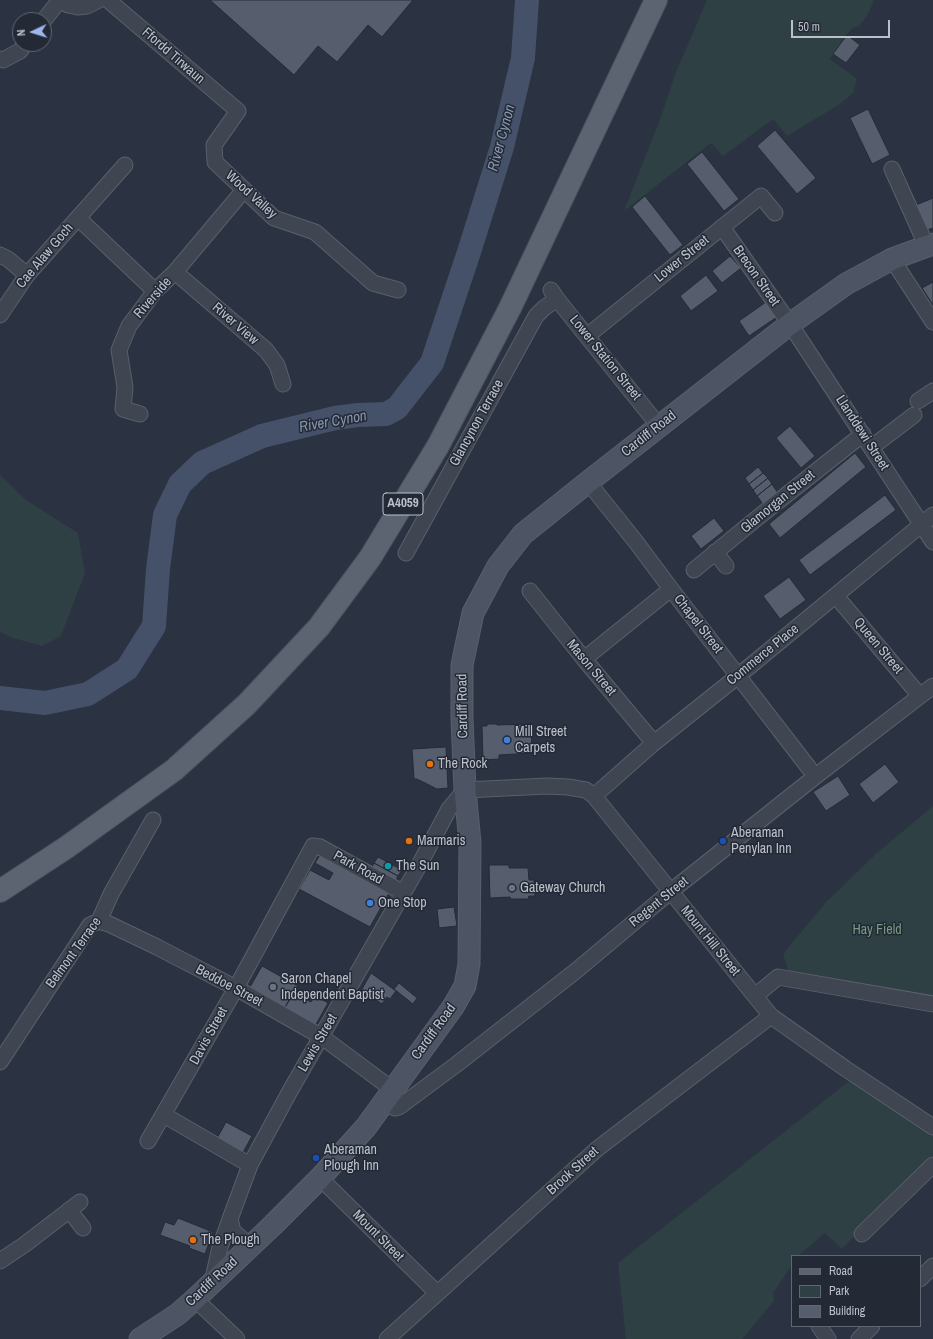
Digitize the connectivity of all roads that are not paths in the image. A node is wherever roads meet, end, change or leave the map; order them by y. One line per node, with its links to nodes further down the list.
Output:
1 (60, 0): 2 (street); 5 (street)
2 (99, 0)
3 (108, 0): 8 (street, Ffordd Tirwaun)
4 (656, 0): 54 (main road, A4059)
5 (50, 12)
6 (18, 52): 7 (street)
7 (0, 59)
8 (238, 111): 11 (street, Wood Valley)
9 (124, 165): 13 (street, Cae Alaw Goch)
10 (892, 169): 15 (street)
11 (244, 190): 18 (street, Riverside); 21 (street, Wood Valley)
12 (775, 214): 14 (street, Lower Street)
13 (78, 218): 19 (street, Cae Alaw Goch); 20 (street, Cae Alaw Goch)
14 (722, 227): 25 (street, Brecon Street); 26 (street, Lower Street)
15 (930, 245): 17 (main road, Cardiff Road)
16 (0, 255): 19 (street)
17 (892, 260): 24 (street); 25 (main road, Cardiff Road)
18 (175, 272): 20 (street, Riverside); 27 (street, River View)
19 (27, 275): 23 (street, Cae Alaw Goch)
20 (155, 290): 29 (street, Riverside)
21 (398, 290)
22 (554, 294): 26 (street, Lower Station Street); 38 (street, Glancynon Terrace)
23 (0, 315)
24 (933, 322)
25 (790, 324): 30 (main road, Cardiff Road); 31 (street, Llanddewi Street)
26 (587, 336): 30 (street, Lower Station Street)
27 (283, 384)
28 (933, 391): 32 (street)
29 (140, 414)
30 (660, 426): 33 (main road, Cardiff Road)
31 (863, 434): 32 (street, Llanddewi Street); 37 (street, Glamorgan Street)
32 (872, 447): 35 (street, Llanddewi Street)
33 (588, 482): 41 (street, Chapel Street); 50 (main road, Cardiff Road)
34 (933, 515): 35 (street, Commerce Place)
35 (921, 524): 36 (street, Llanddewi Street); 43 (street, Commerce Place)
36 (933, 542)
37 (715, 552): 39 (street); 40 (street, Glamorgan Street)
38 (406, 553)
39 (726, 566)
40 (694, 570)
41 (671, 589): 44 (street); 45 (street, Chapel Street)
42 (530, 591): 44 (street, Mason Street)
43 (836, 596): 45 (street, Commerce Place); 47 (street, Queen Street)
44 (584, 659): 48 (street, Mason Street)
45 (738, 676): 48 (street, Commerce Place); 49 (street, Chapel Street)
46 (933, 686): 47 (street, Regent Street)
47 (920, 696): 56 (street, Regent Street)
48 (654, 743): 51 (street, Commerce Place)
49 (809, 768)
50 (465, 790): 51 (street, Mount Hill Street); 55 (street, Lewis Street); 64 (main road, Cardiff Road)
51 (594, 796): 56 (street, Mount Hill Street)
52 (153, 820): 57 (street, Belmont Terrace)
53 (314, 846): 55 (street, Park Road); 58 (street, Davis Street)
54 (0, 891)
55 (402, 892): 62 (street, Lewis Street)
56 (670, 892): 59 (street, Mount Hill Street); 64 (street, Regent Street)
57 (99, 921): 58 (street, Beddoe Street); 63 (street, Belmont Terrace)
58 (236, 988): 62 (street, Beddoe Street); 65 (street, Davis Street)
59 (755, 996): 60 (street); 61 (street, Mount Hill Street)
60 (933, 1004)
61 (771, 1016): 66 (street, Mount Hill Street); 79 (street, Brook Street)
62 (322, 1037): 64 (street, Beddoe Street); 68 (street, Lewis Street)
63 (0, 1062)
64 (388, 1096): 70 (main road, Cardiff Road)
65 (164, 1115): 67 (street, Davis Street); 68 (street)
66 (933, 1127)
67 (148, 1141)
68 (250, 1165): 71 (street, Lewis Street)
69 (933, 1165): 73 (street)
70 (320, 1178): 74 (main road, Cardiff Road); 79 (street, Mount Street)
71 (230, 1219): 74 (street); 78 (street, Lewis Street)
72 (83, 1228): 75 (street)
73 (862, 1234)
74 (250, 1246): 78 (main road, Cardiff Road)
75 (0, 1261)
76 (933, 1266): 77 (street)
77 (921, 1278)
78 (212, 1283): 80 (main road, Cardiff Road)
79 (437, 1293): 85 (street, Brook Street)
80 (195, 1299): 83 (main road, Cardiff Road); 84 (street)
81 (819, 1327): 86 (street)
82 (871, 1327): 87 (street)
83 (140, 1339)
84 (236, 1339)
85 (387, 1339)
86 (828, 1339)
87 (858, 1339)

